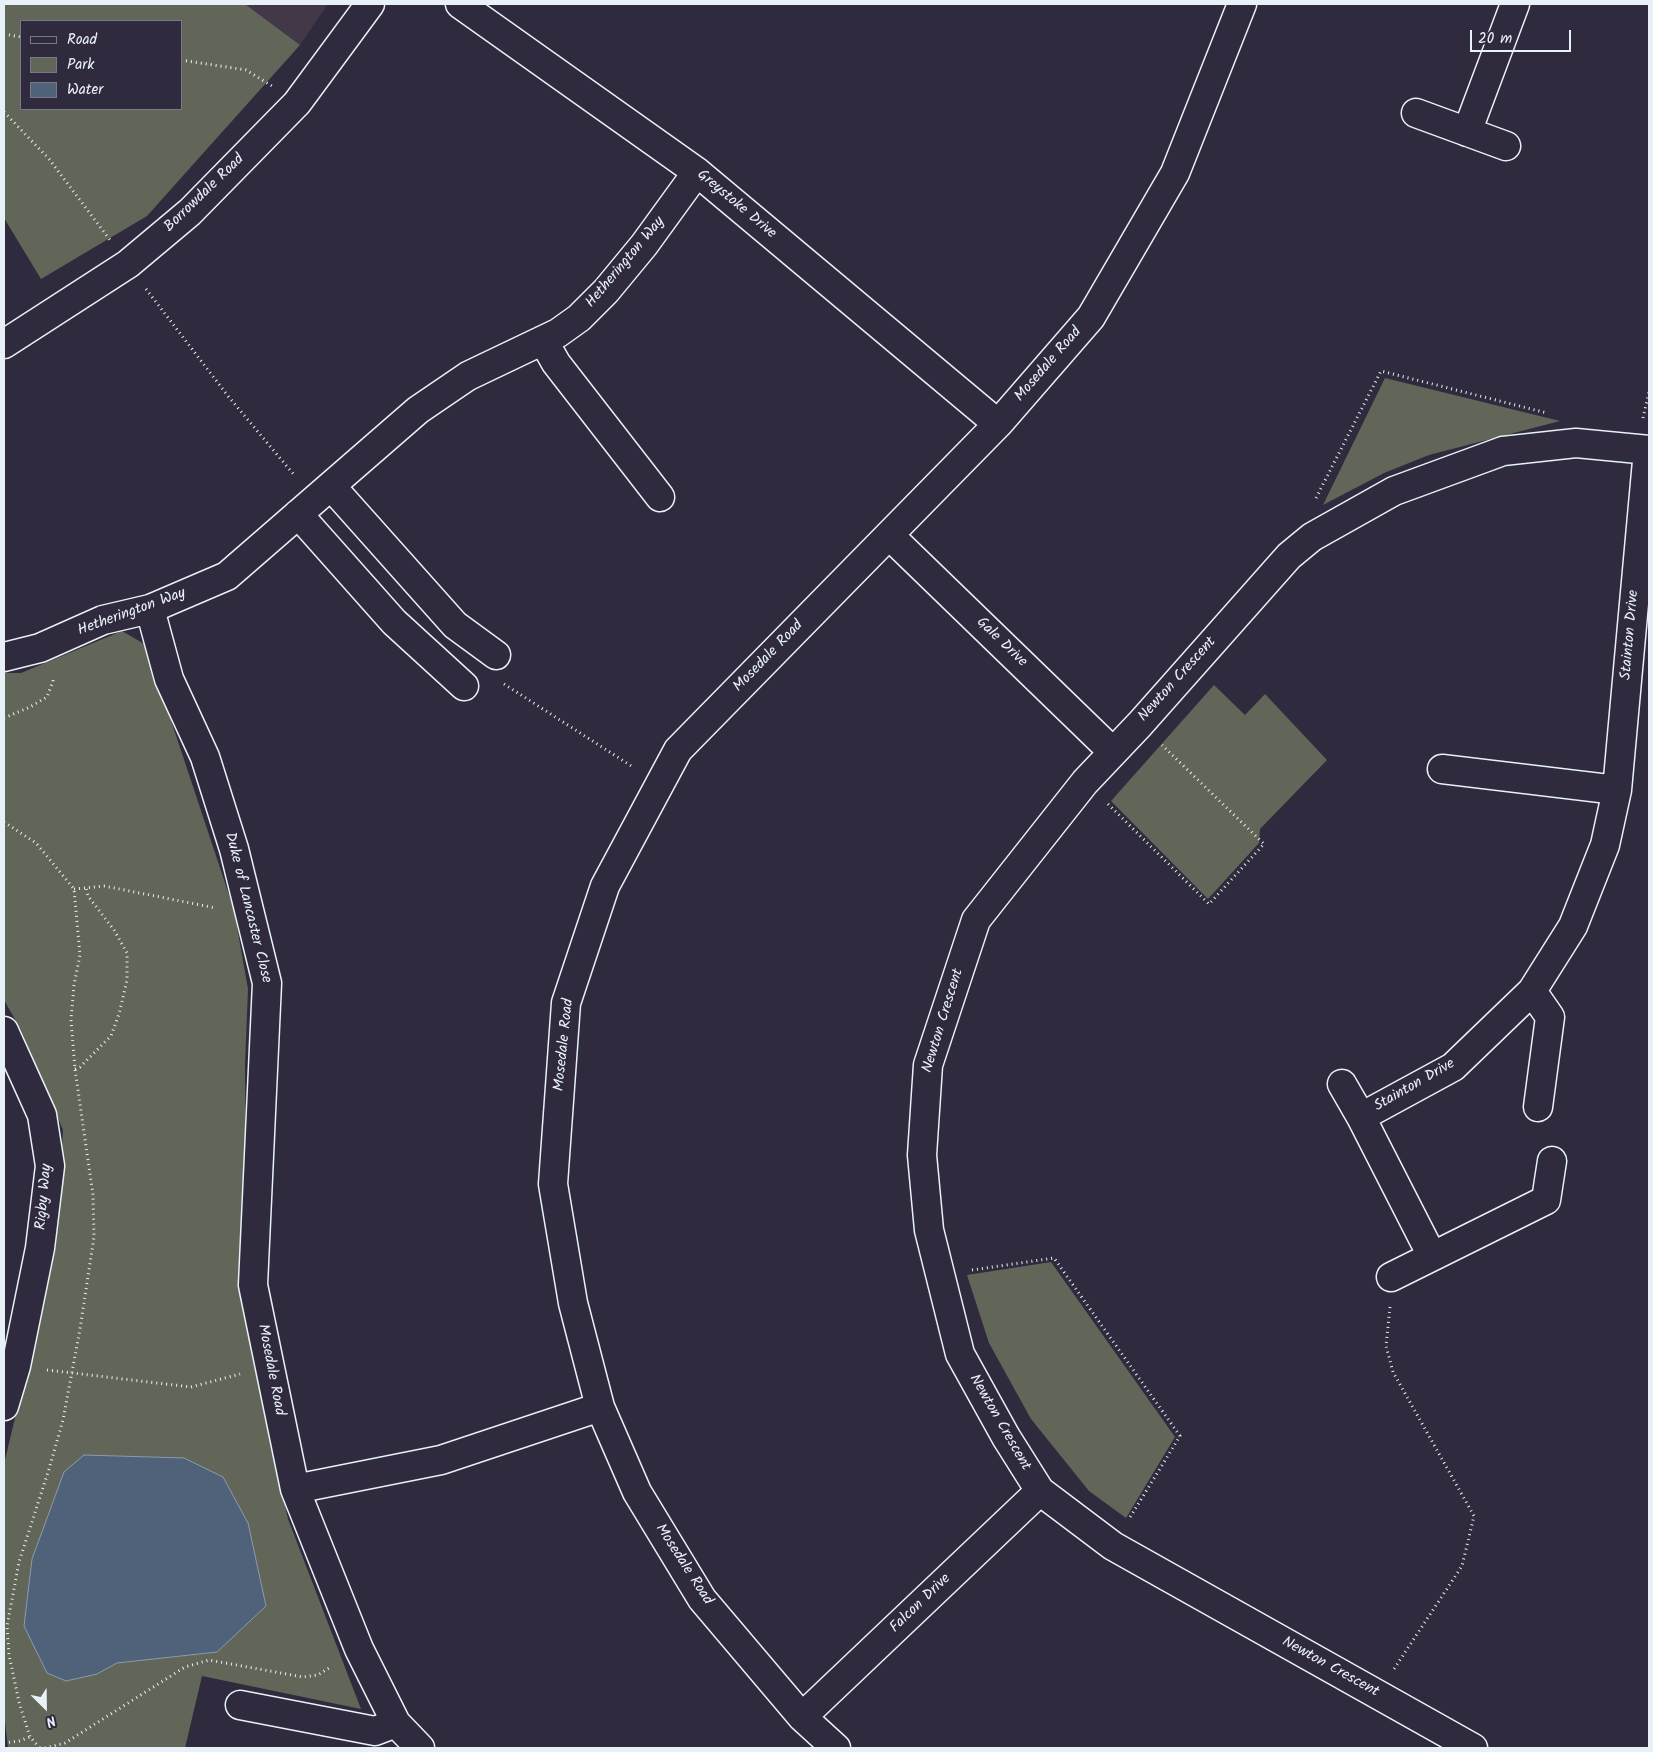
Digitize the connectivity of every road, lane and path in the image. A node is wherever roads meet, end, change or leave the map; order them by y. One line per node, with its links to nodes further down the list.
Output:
1 (370, 4): 8 (street, Borrowdale Road)
2 (460, 4): 13 (street, Greystoke Drive)
3 (1242, 4): 18 (street, Mosedale Road)
4 (1515, 4): 11 (street)
5 (4, 34): 6 (path)
6 (20, 36)
7 (182, 60): 8 (path)
8 (298, 103): 14 (street, Borrowdale Road)
9 (4, 112): 14 (path)
10 (1416, 113): 11 (street)
11 (1467, 132): 12 (street)
12 (1506, 146)
13 (697, 172): 15 (street, Hetherington Way); 18 (street, Greystoke Drive)
14 (128, 264): 16 (street, Borrowdale Road)
15 (543, 340): 20 (street, Hetherington Way); 21 (street)
16 (4, 344)
17 (1548, 414): 24 (path)
18 (998, 424): 23 (street, Mosedale Road)
19 (1649, 450): 24 (street, Newton Crescent); 35 (street, Stainton Drive)
20 (330, 486): 22 (street, Hetherington Way); 27 (street)
21 (660, 497)
22 (298, 514): 25 (street, Hetherington Way); 29 (street)
23 (889, 535): 32 (street, Gale Drive); 53 (street, Mosedale Road)
24 (1312, 537): 31 (street, Newton Crescent)
25 (150, 609): 26 (street, Hetherington Way); 38 (street, Duke of Lancaster Close)
26 (40, 648): 28 (street, Hetherington Way); 30 (path)
27 (496, 656)
28 (4, 657)
29 (464, 686)
30 (4, 718)
31 (1140, 724): 32 (street, Newton Crescent); 34 (path)
32 (1113, 752): 34 (street, Newton Crescent)
33 (1442, 769): 35 (street)
34 (1085, 782): 48 (street, Newton Crescent)
35 (1617, 790): 39 (street, Stainton Drive)
36 (86, 887): 37 (path); 38 (path); 41 (path)
37 (74, 889)
38 (246, 901): 46 (street, Duke of Lancaster Close)
39 (1532, 991): 43 (street); 44 (street, Stainton Drive)
40 (4, 1031): 51 (street, Rigby Way)
41 (75, 1070)
42 (1342, 1084): 44 (street)
43 (1538, 1108)
44 (1362, 1117): 47 (street)
45 (1552, 1161): 47 (street)
46 (254, 1250): 50 (street, Mosedale Road)
47 (1432, 1256): 49 (street)
48 (940, 1275): 55 (street, Newton Crescent); 56 (path)
49 (1391, 1277): 58 (path)
50 (270, 1365): 51 (path); 54 (street, Mosedale Road)
51 (16, 1366): 52 (street, Rigby Way)
52 (4, 1400)
53 (600, 1407): 54 (street); 60 (street, Mosedale Road)
54 (295, 1489): 57 (street, Mosedale Road)
55 (1040, 1492): 56 (street, Newton Crescent); 60 (street, Falcon Drive)
56 (1113, 1546): 58 (street, Newton Crescent)
57 (359, 1648): 61 (street, Mosedale Road); 64 (path)
58 (1377, 1694): 67 (street, Newton Crescent)
59 (240, 1705): 61 (street)
60 (802, 1717): 66 (street, Mosedale Road)
61 (396, 1722): 65 (street, Mosedale Road)
62 (30, 1737): 63 (path)
63 (4, 1743)
64 (45, 1748)
65 (420, 1748)
66 (836, 1748)
67 (1473, 1748)

